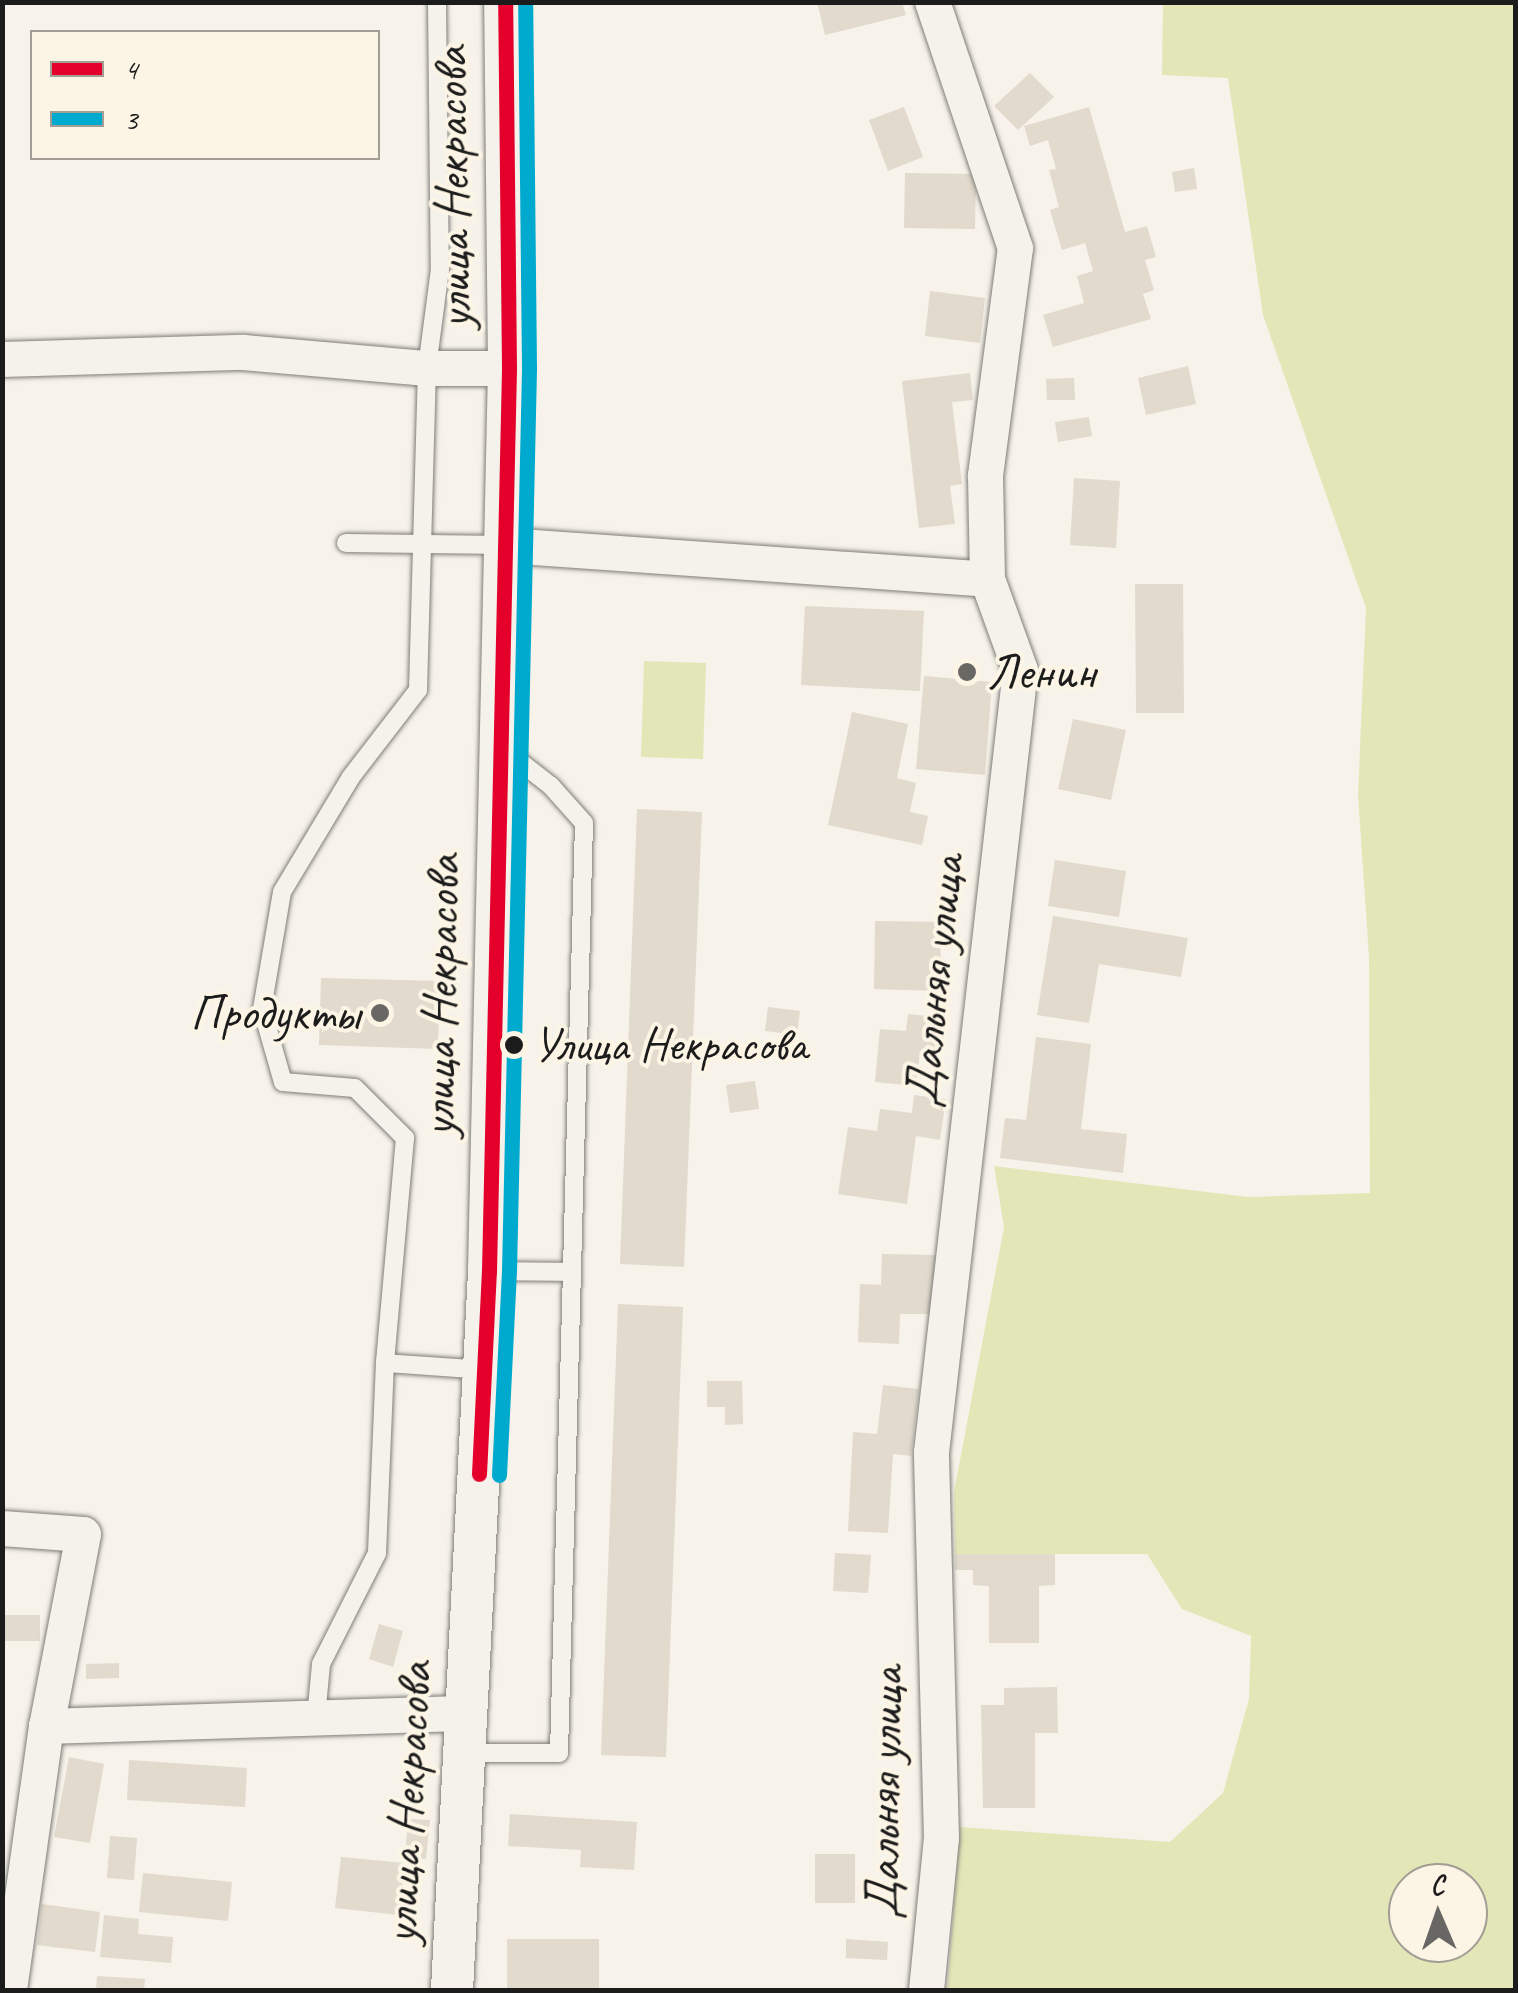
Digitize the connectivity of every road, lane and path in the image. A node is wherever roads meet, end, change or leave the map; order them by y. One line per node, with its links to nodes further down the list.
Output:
1 (437, 2): 5 (lane)
2 (506, 2): 6 (street, улица Некрасова)
3 (932, 2): 10 (street, Дальняя улица)
4 (2, 359): 5 (street)
5 (428, 368): 6 (street); 7 (lane)
6 (509, 368): 9 (street, улица Некрасова)
7 (425, 542): 8 (lane); 9 (lane); 14 (lane)
8 (346, 543)
9 (505, 545): 10 (street); 11 (street, улица Некрасова)
10 (987, 579): 22 (street, Дальняя улица)
11 (500, 747): 12 (street, улица Некрасова); 13 (lane)
12 (489, 1270): 13 (lane); 15 (street, улица Некрасова)
13 (572, 1272): 19 (lane)
14 (385, 1364): 15 (lane); 17 (lane)
15 (484, 1370): 19 (street, улица Некрасова)
16 (2, 1528): 18 (street)
17 (316, 1718): 18 (street); 19 (street)
18 (46, 1726): 20 (street)
19 (467, 1733): 21 (street, улица Некрасова)
20 (9, 1990)
21 (452, 1990)
22 (926, 1990)

